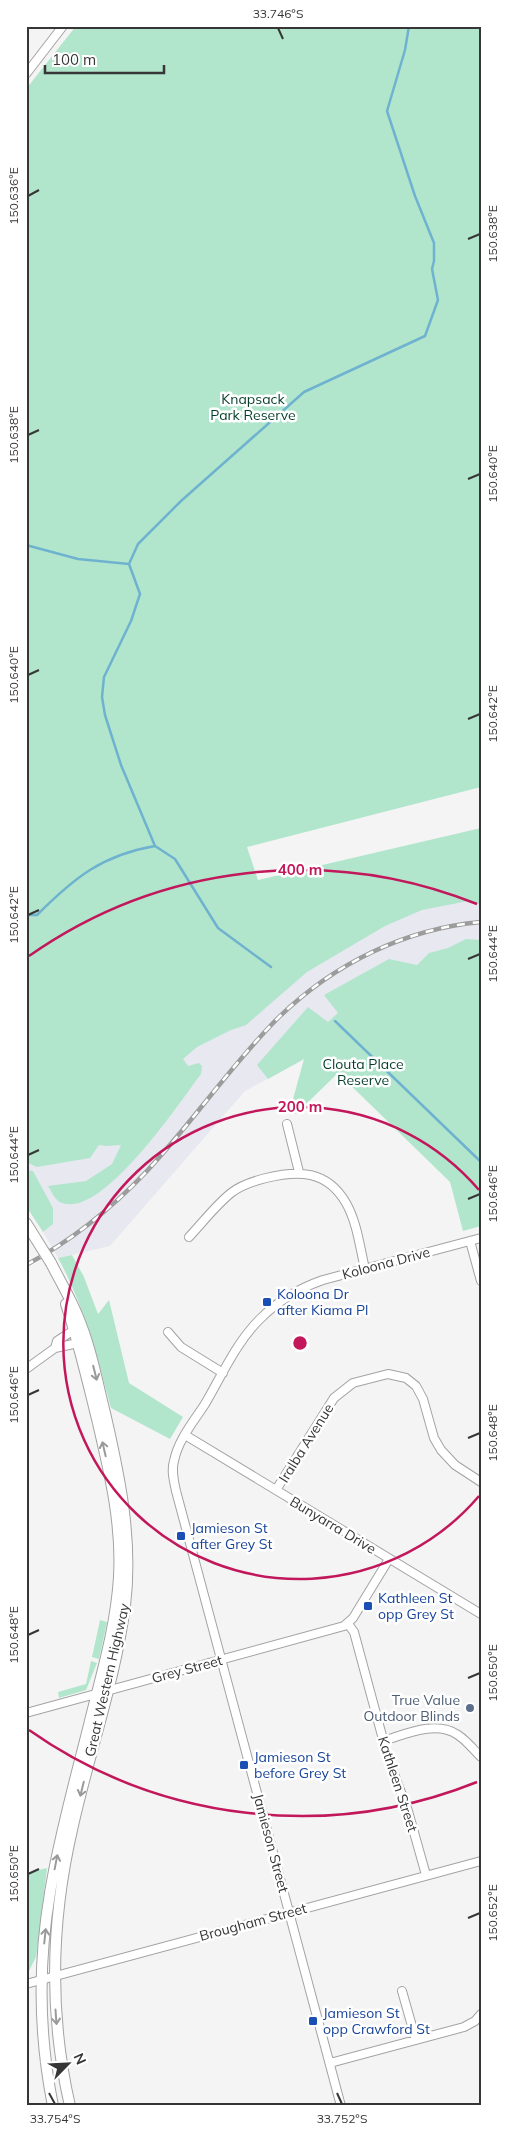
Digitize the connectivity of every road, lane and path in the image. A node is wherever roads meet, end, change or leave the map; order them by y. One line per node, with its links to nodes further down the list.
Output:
1 (63, 26): 2 (street)
2 (26, 74)
3 (287, 1124): 4 (street)
4 (299, 1172): 6 (street); 9 (street)
5 (26, 1223): 11 (main road, Great Western Highway, bridge)
6 (189, 1237)
7 (481, 1238): 8 (street, Koloona Drive)
8 (470, 1241): 9 (street, Koloona Drive); 10 (street)
9 (365, 1269): 16 (street, Koloona Drive)
10 (481, 1280)
11 (78, 1328): 13 (main road, Great Western Highway); 14 (street); 24 (main road, Great Western Highway, one-way to 24)
12 (168, 1332): 16 (street)
13 (78, 1343): 14 (street); 24 (main road, Great Western Highway, one-way to 13)
14 (55, 1348): 15 (street)
15 (26, 1369)
16 (223, 1373): 17 (street, Koloona Drive)
17 (185, 1436): 19 (street, Bunyarra Drive); 23 (street, Jamieson Street)
18 (481, 1482): 19 (street, Iralba Avenue)
19 (276, 1490): 20 (street, Bunyarra Drive)
20 (389, 1559): 21 (street, Bunyarra Drive); 22 (street)
21 (481, 1614)
22 (348, 1624): 23 (street, Grey Street); 26 (street, Kathleen Street)
23 (221, 1659): 24 (street, Grey Street); 30 (street, Jamieson Street)
24 (101, 1692): 25 (street, Grey Street); 31 (main road, Great Western Highway, one-way to 31); 32 (main road, Great Western Highway, one-way to 24)
25 (26, 1713)
26 (383, 1741): 27 (street); 29 (street, Kathleen Street)
27 (481, 1757)
28 (481, 1861): 29 (street, Brougham Street)
29 (426, 1876): 30 (street, Brougham Street)
30 (290, 1912): 31 (street, Brougham Street); 37 (street, Jamieson Street)
31 (55, 1977): 32 (street, Brougham Street); 39 (main road, Great Western Highway, one-way to 39)
32 (42, 1980): 33 (street, Brougham Street); 38 (main road, Great Western Highway)
33 (26, 1984)
34 (402, 1990): 36 (street)
35 (481, 2014): 36 (street)
36 (416, 2040): 37 (street)
37 (330, 2063): 40 (street, Jamieson Street)
38 (53, 2106)
39 (70, 2106)
40 (341, 2106)

